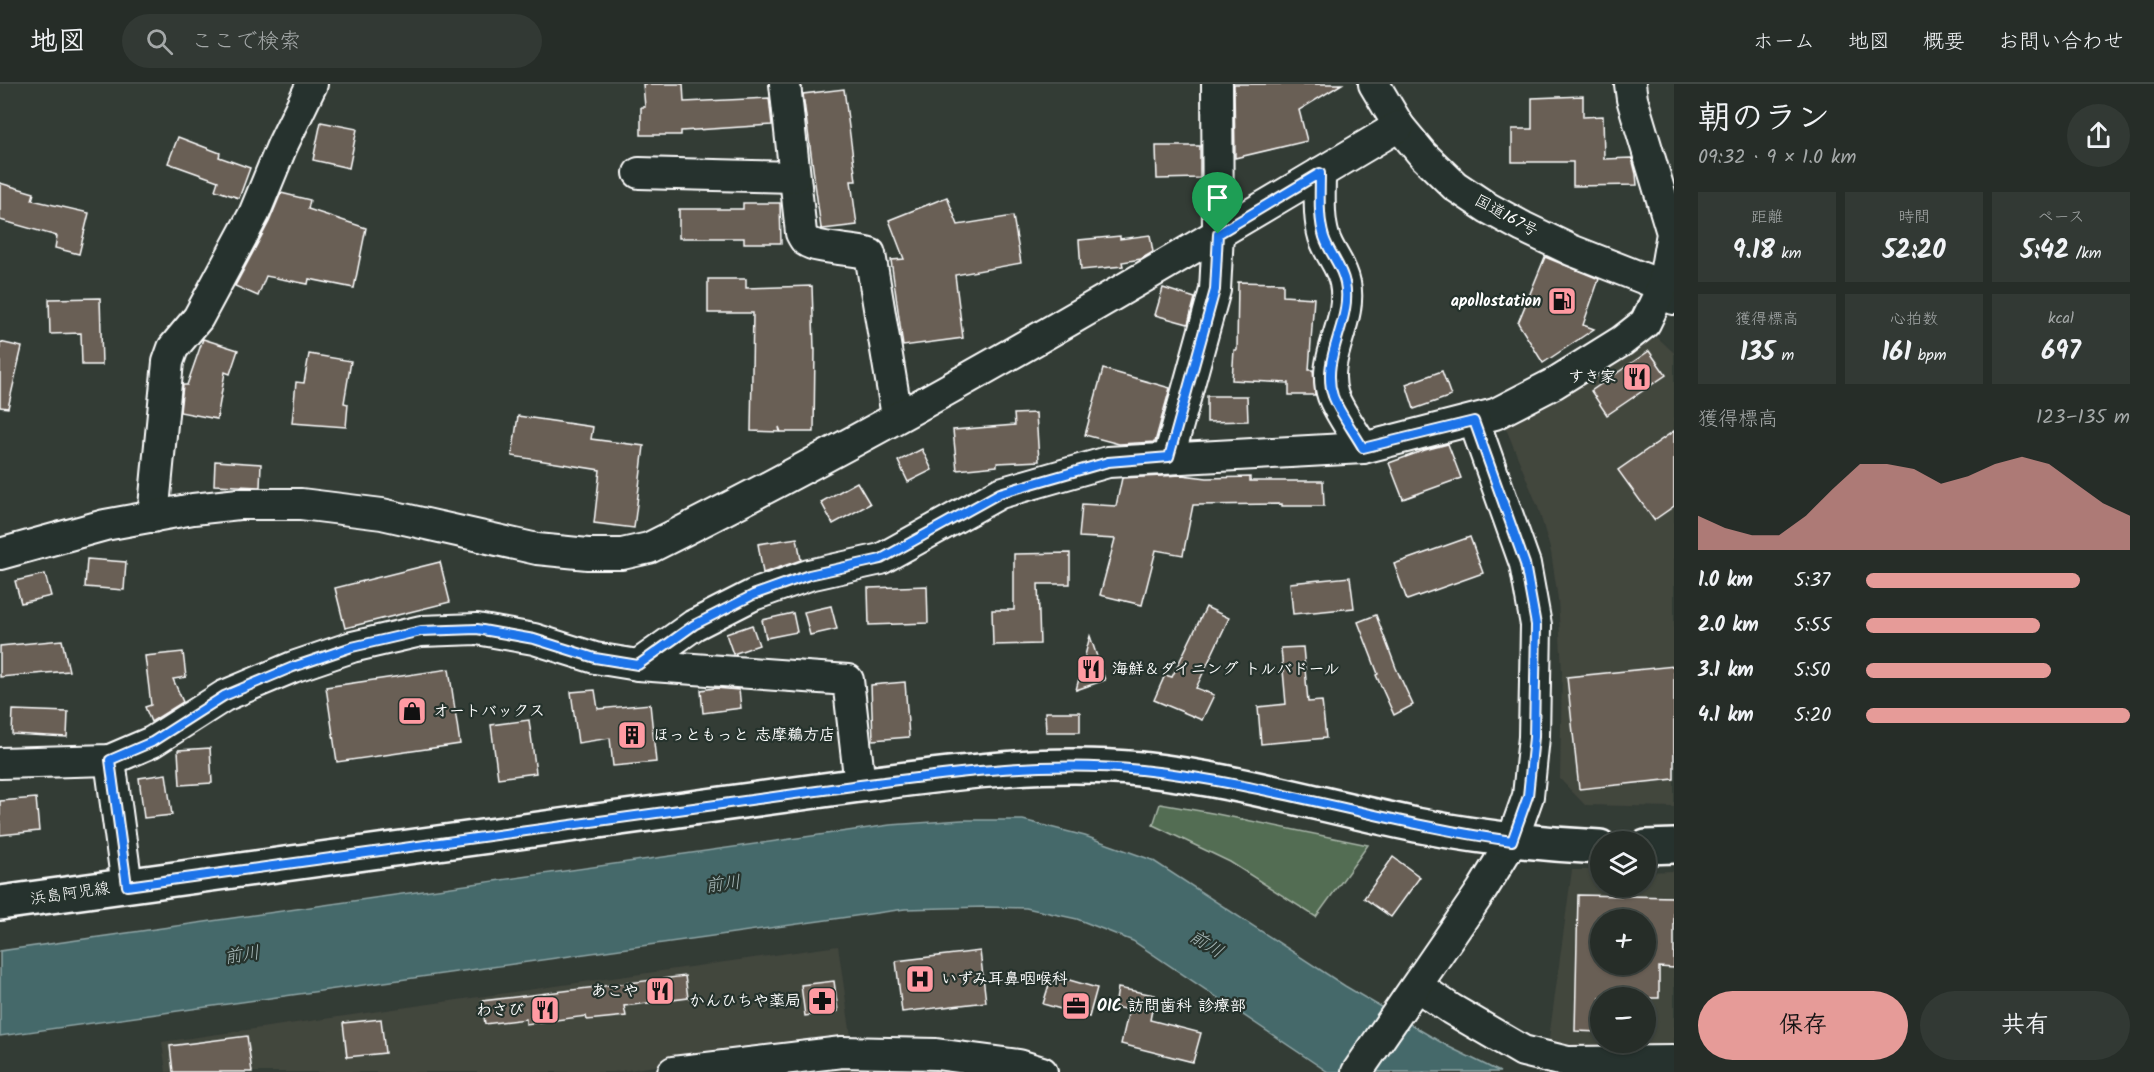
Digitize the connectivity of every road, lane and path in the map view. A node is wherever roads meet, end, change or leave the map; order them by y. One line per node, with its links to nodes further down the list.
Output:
1 (312, 84): 16 (street)
2 (785, 84): 9 (street)
3 (1216, 84): 10 (street)
4 (1374, 84): 6 (street, 国道167号)
5 (1630, 84): 11 (street)
6 (1399, 126): 8 (street); 11 (street, 国道167号)
7 (639, 173): 9 (street)
8 (1320, 173): 10 (street); 14 (street)
9 (794, 177): 12 (street)
10 (1218, 234): 12 (street); 15 (street)
11 (1670, 288): 13 (street)
12 (897, 416): 16 (street)
13 (1474, 421): 14 (street); 22 (street)
14 (1363, 448): 15 (street)
15 (1169, 457): 18 (street)
16 (153, 517): 17 (street)
17 (0, 554)
18 (638, 665): 19 (street); 21 (street)
19 (110, 760): 20 (street); 26 (street)
20 (0, 764)
21 (860, 785): 22 (main road, 浜島阿児線); 26 (main road, 浜島阿児線)
22 (1512, 841): 23 (main road, 浜島阿児線); 28 (street)
23 (1590, 846)
24 (1656, 846): 25 (main road)
25 (1674, 846)
26 (127, 886): 27 (main road, 浜島阿児線)
27 (0, 903)
28 (1413, 990): 29 (street); 33 (street)
29 (1674, 1061)
30 (718, 1069): 31 (street); 32 (street)
31 (673, 1072)
32 (1042, 1072)
33 (1357, 1072)

